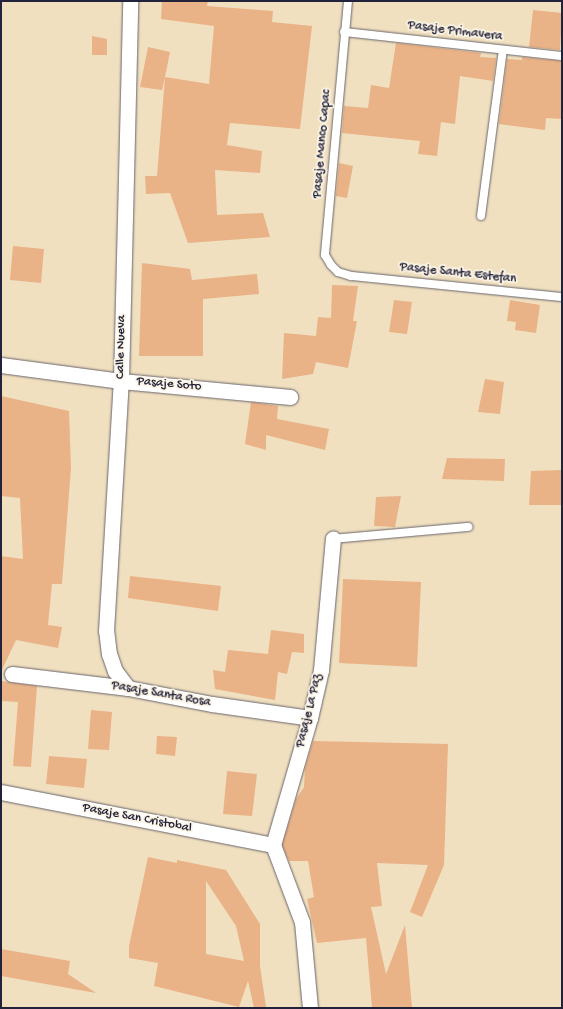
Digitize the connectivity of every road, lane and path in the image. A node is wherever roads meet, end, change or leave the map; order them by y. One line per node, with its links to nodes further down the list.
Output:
1 (130, 1): 10 (street, Calle Nueva)
2 (348, 1): 3 (lane, Pasaje Manco Capac)
3 (344, 32): 4 (lane, Pasaje Primavera); 7 (lane, Pasaje Manco Capac)
4 (503, 50): 5 (lane, Pasaje Primavera); 6 (lane)
5 (562, 56)
6 (481, 216)
7 (351, 276): 8 (lane, Pasaje Santa Estefan)
8 (562, 297)
9 (1, 365): 10 (street, Pasaje Soto)
10 (121, 381): 11 (street, Pasaje Soto); 15 (street, Calle Nueva)
11 (290, 397)
12 (468, 527): 13 (lane, Pasaje La Paz)
13 (333, 539): 16 (street, Pasaje La Paz)
14 (12, 674): 15 (street, Pasaje Santa Rosa)
15 (128, 688): 16 (street, Pasaje Santa Rosa)
16 (310, 718): 18 (street, Pasaje La Paz)
17 (1, 792): 18 (street, Pasaje San Cristobal)
18 (273, 845): 19 (street)
19 (310, 1008)

